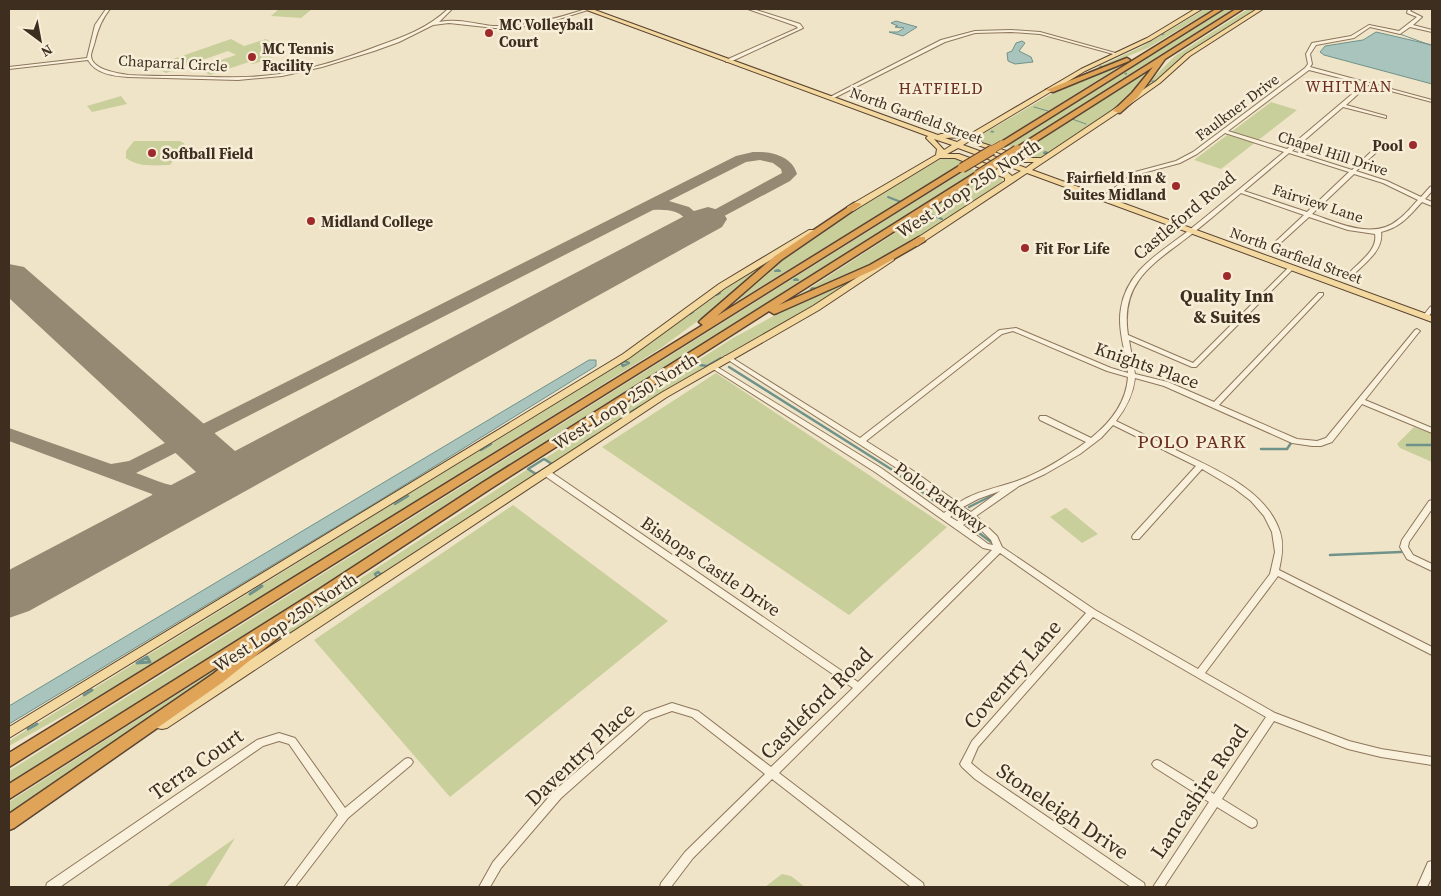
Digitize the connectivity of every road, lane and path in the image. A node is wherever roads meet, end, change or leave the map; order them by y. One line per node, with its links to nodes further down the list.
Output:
1 (108, 9): 18 (street)
2 (450, 9): 10 (street, Chaparral Circle)
3 (588, 9): 12 (street); 19 (main road, North Garfield Street)
4 (750, 9): 19 (street)
5 (1199, 9): 17 (main road)
6 (1220, 9): 15 (highway)
7 (1240, 9): 16 (highway)
8 (1260, 9): 27 (main road, West Loop 250 North)
9 (1410, 9): 13 (street)
10 (443, 16): 11 (street, Chaparral Circle); 12 (street)
11 (432, 24): 12 (street); 18 (street, Chaparral Circle)
12 (472, 24)
13 (1411, 26): 14 (street); 21 (street)
14 (1432, 32)
15 (1172, 38): 23 (highway); 61 (highway, bridge)
16 (1172, 52): 27 (highway); 60 (highway, bridge)
17 (1117, 54): 23 (main road); 24 (street)
18 (89, 57): 20 (street)
19 (728, 61): 24 (main road, North Garfield Street)
20 (9, 67)
21 (1308, 68): 22 (street); 29 (street, Faulkner Drive)
22 (1367, 84): 25 (street); 26 (street, Castleford Road)
23 (1050, 90): 32 (main road)
24 (830, 98): 30 (main road, North Garfield Street)
25 (1432, 101)
26 (1342, 105): 28 (street); 35 (street, Castleford Road)
27 (1117, 111): 37 (main road, West Loop 250 North)
28 (1384, 117)
29 (1224, 131): 35 (street, Chapel Hill Drive); 44 (street, Faulkner Drive)
30 (921, 132): 31 (main road, North Garfield Street); 36 (main road)
31 (929, 135): 32 (main road); 33 (main road, North Garfield Street)
32 (976, 135): 33 (main road); 37 (main road)
33 (958, 145): 36 (main road); 38 (main road, North Garfield Street)
34 (1378, 148): 39 (street)
35 (1288, 152): 39 (street, Chapel Hill Drive); 43 (street, Castleford Road)
36 (939, 156): 40 (main road); 47 (main road)
37 (1044, 159): 38 (main road, West Loop 250 North); 41 (main road)
38 (1026, 171): 40 (main road, West Loop 250 North); 41 (main road, North Garfield Street)
39 (1353, 172): 45 (street, Chapel Hill Drive); 48 (street)
40 (1010, 182): 41 (main road); 51 (main road, West Loop 250 North)
41 (1057, 182): 44 (main road, North Garfield Street)
42 (1432, 188): 45 (street, Fairview Lane)
43 (1240, 191): 48 (street, Fairview Lane); 49 (street, Castleford Road)
44 (1103, 199): 49 (main road, North Garfield Street)
45 (1422, 199): 46 (street, Chapel Hill Drive); 50 (street, Fairview Lane)
46 (1432, 204)
47 (858, 205): 61 (highway); 91 (main road)
48 (1308, 214): 50 (street, Fairview Lane); 52 (street)
49 (1192, 231): 53 (main road, North Garfield Street); 59 (street, Castleford Road)
50 (1378, 232): 54 (street)
51 (922, 239): 60 (highway); 62 (main road, West Loop 250 North)
52 (1274, 246)
53 (1291, 268): 57 (main road, North Garfield Street); 59 (street)
54 (1351, 274)
55 (1321, 294): 66 (street)
56 (1432, 308): 57 (street)
57 (1429, 318)
58 (1417, 330): 65 (street)
59 (1125, 336): 64 (street, Castleford Road)
60 (721, 337): 84 (highway)
61 (667, 352): 87 (highway)
62 (727, 358): 63 (main road, West Loop 250 North); 70 (street, Polo Parkway)
63 (712, 366): 73 (main road, West Loop 250 North); 78 (street, Polo Parkway)
64 (1132, 375): 66 (street, Knights Place); 68 (street, Castleford Road); 70 (street, Knights Place)
65 (1361, 401): 66 (street, Knights Place); 69 (street)
66 (1215, 405)
67 (1043, 418): 71 (street)
68 (1112, 422): 71 (street, Castleford Road); 72 (street)
69 (1432, 431)
70 (861, 441): 76 (street, Polo Parkway)
71 (1091, 441): 74 (street, Castleford Road)
72 (1201, 465): 80 (street); 83 (street)
73 (545, 472): 89 (street, Bishops Castle Drive); 102 (main road, West Loop 250 North)
74 (1017, 483): 76 (street, Castleford Road); 77 (street, Castleford Road)
75 (1432, 503): 82 (street)
76 (958, 507): 77 (street, Polo Parkway); 78 (street, Castleford Road)
77 (971, 516): 79 (street, Castleford Road); 81 (street, Polo Parkway)
78 (944, 517): 79 (street, Polo Parkway)
79 (956, 526): 81 (street, Polo Parkway)
80 (1136, 537)
81 (999, 549): 85 (street); 89 (street, Castleford Road)
82 (1432, 568)
83 (1275, 571): 86 (street); 88 (street)
84 (323, 593): 99 (highway); 102 (highway)
85 (1092, 612): 88 (street); 96 (street, Coventry Lane)
86 (1432, 650)
87 (150, 673): 92 (highway); 93 (highway)
88 (1198, 674): 90 (street)
89 (859, 686): 98 (street, Castleford Road)
90 (1272, 716): 94 (street); 100 (street, Lancashire Road)
91 (9, 733)
92 (9, 752)
93 (9, 761)
94 (1432, 761)
95 (408, 762): 101 (street)
96 (965, 764): 110 (street, Stoneleigh Drive)
97 (1156, 764): 100 (street)
98 (772, 773): 107 (street, Daventry Place); 108 (street, Castleford Road); 109 (street)
99 (9, 792)
100 (1216, 801): 103 (street); 111 (street, Lancashire Road)
101 (344, 815): 105 (street, Terra Court); 106 (street)
102 (9, 824)
103 (1252, 824)
104 (1432, 866): 112 (street)
105 (51, 887)
106 (289, 887)
107 (484, 887)
108 (665, 887)
109 (919, 887)
110 (1140, 887)
111 (1158, 887)
112 (1422, 887)

